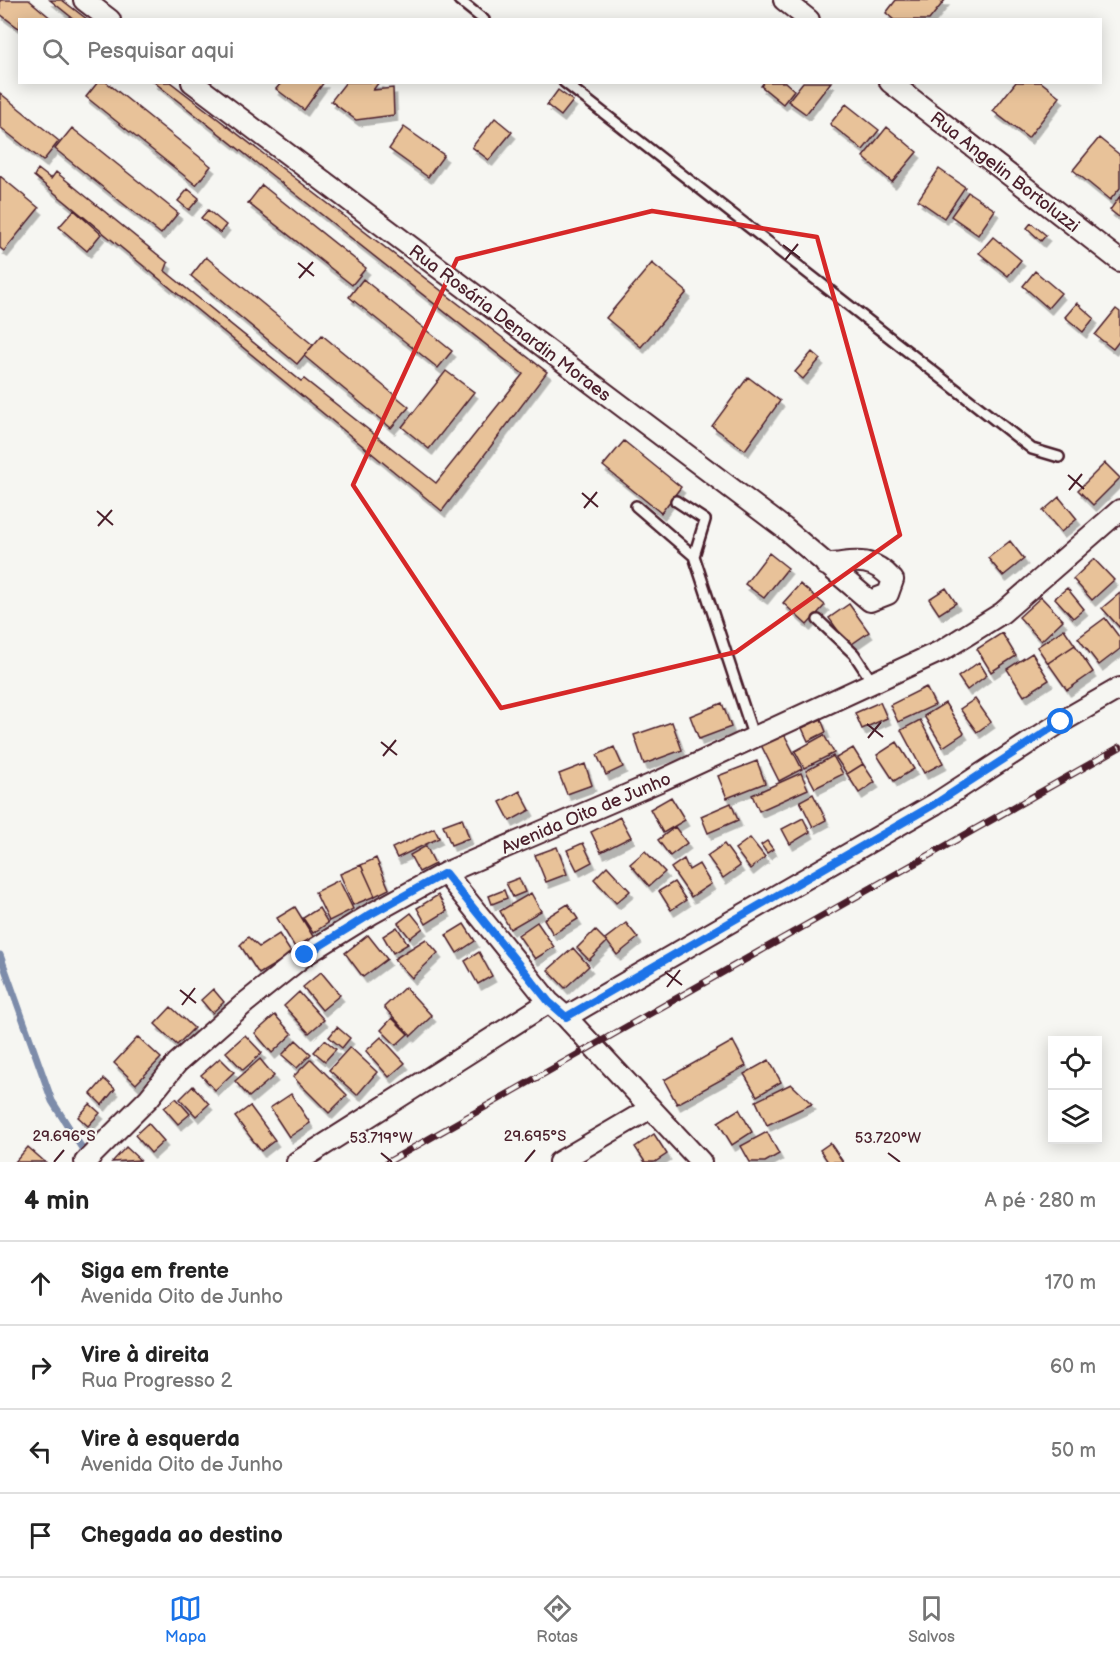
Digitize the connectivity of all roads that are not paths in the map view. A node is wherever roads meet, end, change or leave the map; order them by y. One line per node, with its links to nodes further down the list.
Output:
1 (84, 0): 4 (street)
2 (459, 0): 5 (lane)
3 (784, 0): 6 (street)
4 (107, 18)
5 (482, 18)
6 (806, 18)
7 (195, 84): 16 (street, Rua Rosária Denardin Moraes)
8 (567, 84): 11 (lane)
9 (893, 84): 10 (street, Rua Angelin Bortoluzzi)
10 (1120, 261)
11 (1059, 457)
12 (676, 501): 15 (lane)
13 (636, 506): 15 (lane)
14 (1120, 510): 18 (street, Avenida Oito de Junho)
15 (694, 556): 20 (lane)
16 (826, 565)
17 (818, 620): 18 (lane)
18 (873, 683): 20 (street, Avenida Oito de Junho)
19 (1120, 688): 23 (street)
20 (754, 738): 21 (street, Avenida Oito de Junho)
21 (445, 873): 22 (street); 25 (street, Avenida Oito de Junho)
22 (549, 1002): 23 (street); 26 (street)
23 (566, 1017): 24 (street)
24 (651, 1108): 27 (street); 28 (street)
25 (85, 1162)
26 (297, 1162)
27 (559, 1162)
28 (701, 1162)

